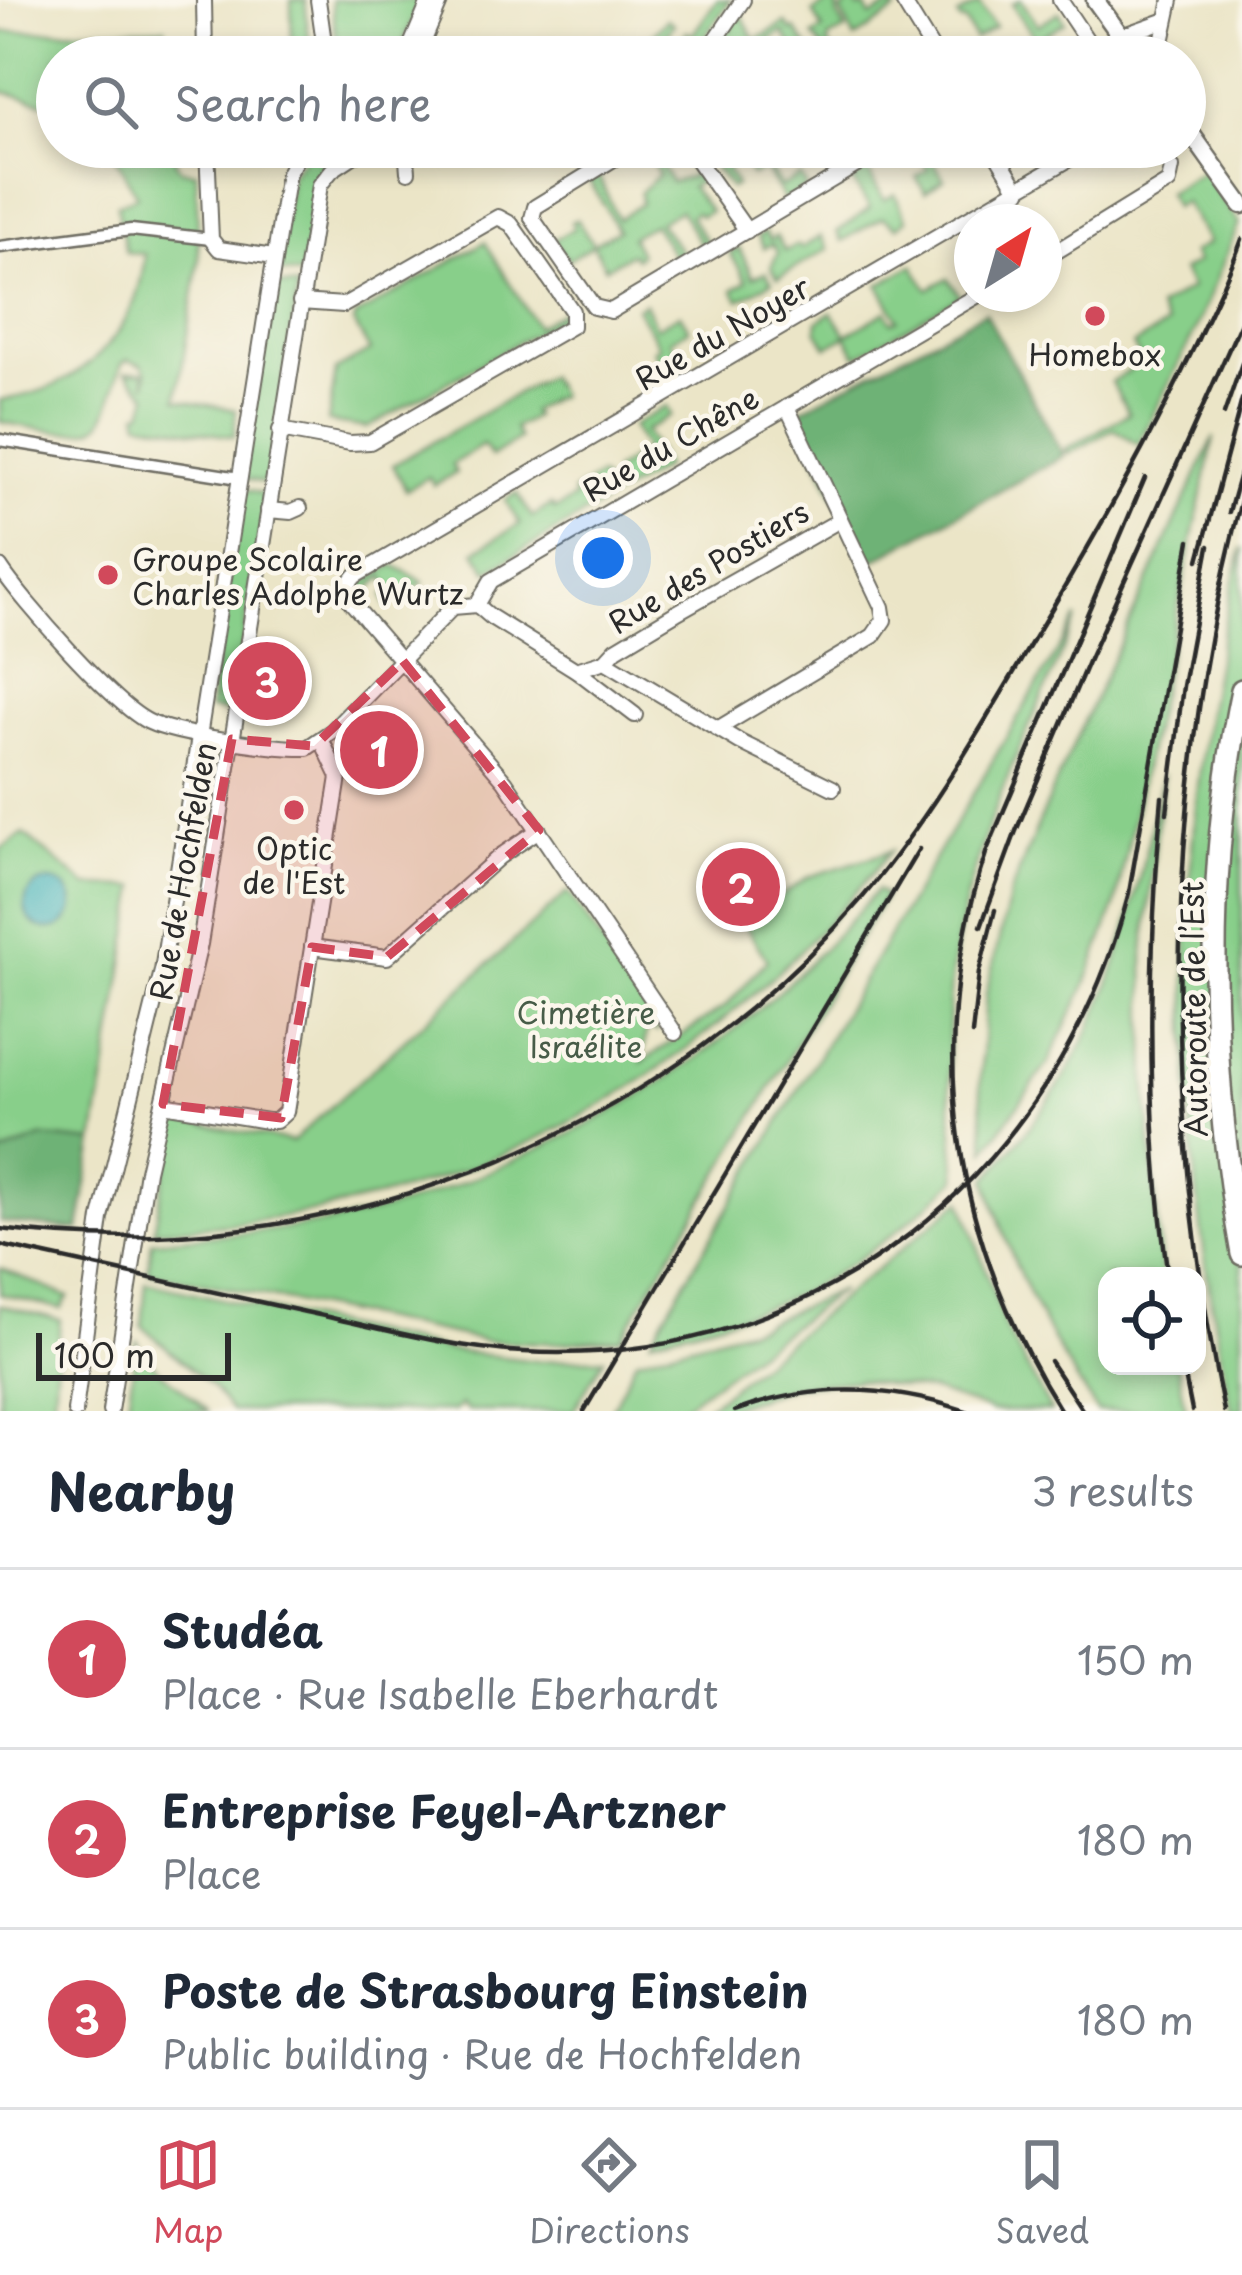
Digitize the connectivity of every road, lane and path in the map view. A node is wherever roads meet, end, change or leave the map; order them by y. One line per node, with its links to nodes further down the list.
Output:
1 (204, 0): 11 (street)
2 (318, 0): 12 (street)
3 (430, 0): 13 (street)
4 (441, 0): 14 (street)
5 (742, 0): 15 (street)
6 (902, 0): 16 (street)
7 (1060, 0): 17 (street)
8 (1095, 0): 18 (street)
9 (1171, 0): 10 (street)
10 (1166, 20): 18 (street); 19 (street)
11 (205, 36)
12 (323, 36)
13 (415, 36)
14 (426, 36)
15 (718, 36)
16 (924, 36)
17 (1084, 36)
18 (1121, 36)
19 (1161, 36)
20 (1206, 154): 33 (street)
21 (207, 168): 35 (street)
22 (291, 168): 38 (street, Rue de Hochfelden)
23 (336, 168): 39 (street, Rue de Hochfelden)
24 (408, 168): 31 (street)
25 (598, 168): 34 (street)
26 (703, 168): 34 (street)
27 (850, 168): 34 (street)
28 (1005, 168): 32 (street)
29 (1056, 168): 32 (street, Rue du Noyer)
30 (1172, 168): 37 (street)
31 (408, 172)
32 (1019, 191): 50 (street, Rue du Noyer)
33 (1239, 201)
34 (747, 231)
35 (211, 239): 36 (street); 38 (street)
36 (0, 247)
37 (1062, 247)
38 (274, 257): 56 (street, Rue de Hochfelden)
39 (300, 302): 42 (street, Rue de Hochfelden); 42 (street)
40 (954, 309): 41 (street, Rue du Chêne)
41 (787, 407): 47 (street); 49 (street, Rue du Chêne)
42 (280, 430): 46 (street, Rue de Hochfelden)
43 (0, 440): 44 (street)
44 (233, 477)
45 (301, 508): 46 (street)
46 (268, 510): 57 (street, Rue de Hochfelden)
47 (840, 520): 51 (street, Rue des Postiers); 55 (street)
48 (0, 567): 56 (street)
49 (477, 605): 50 (street, Rue du Chêne); 52 (street)
50 (405, 658): 58 (street, Rue du Chêne); 60 (street)
51 (605, 661): 52 (street, Rue des Postiers); 55 (street)
52 (576, 670): 54 (street)
53 (1242, 690): 64 (highway, Autoroute de l’Est)
54 (635, 715)
55 (719, 728): 59 (street)
56 (198, 734): 57 (street); 65 (street, Rue de Hochfelden)
57 (232, 739): 58 (street); 63 (street, Rue de Hochfelden)
58 (322, 741): 61 (street)
59 (833, 788)
60 (539, 830): 61 (street); 62 (street)
61 (312, 947): 63 (street)
62 (675, 1033)
63 (163, 1104): 66 (street, Rue de Hochfelden)
64 (1242, 1255)
65 (75, 1411)
66 (110, 1411)

